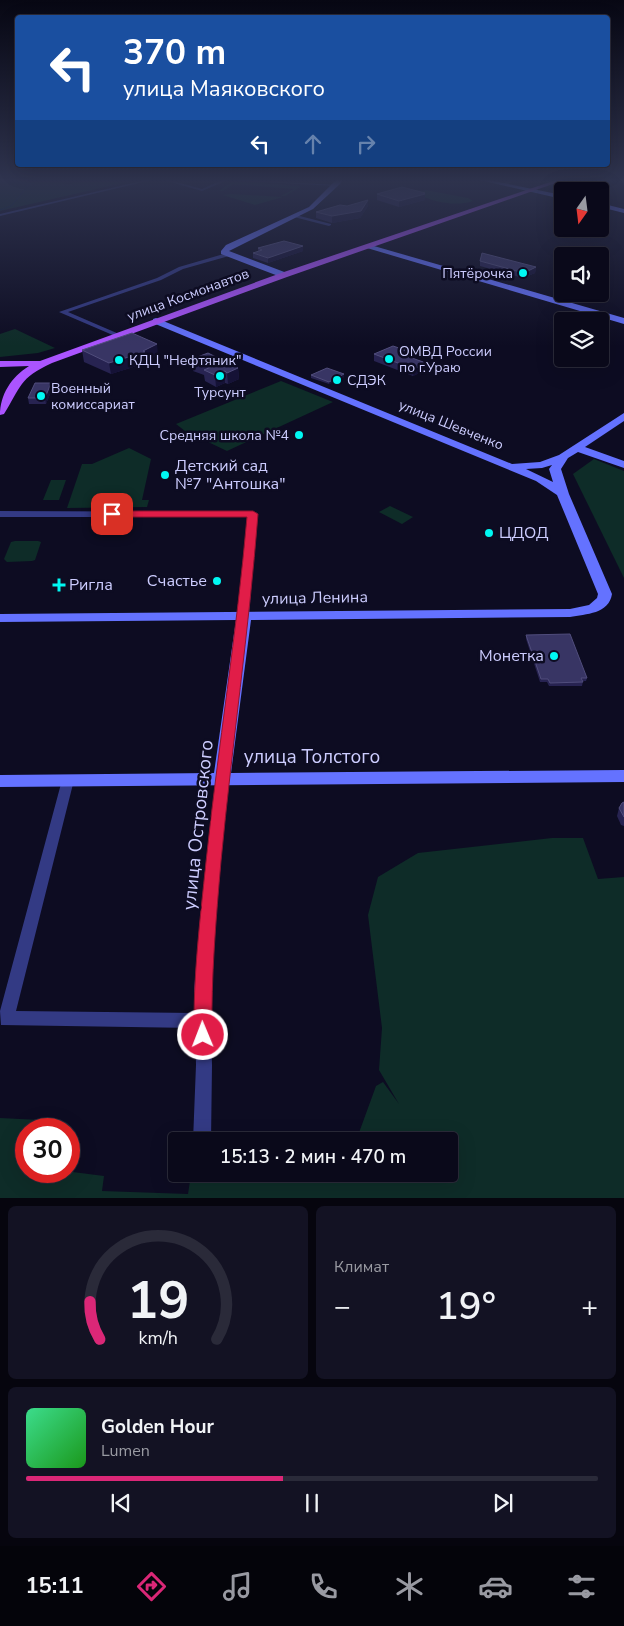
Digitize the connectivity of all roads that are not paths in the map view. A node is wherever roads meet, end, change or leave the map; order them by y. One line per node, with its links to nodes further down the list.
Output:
1 (255, 235): 4 (main road)
2 (402, 235): 3 (main road, улица Космонавтов)
3 (370, 246): 5 (main road, улица Космонавтов); 7 (main road)
4 (227, 255): 5 (main road); 8 (street)
5 (284, 275): 6 (main road, улица Космонавтов)
6 (156, 321): 8 (main road, улица Космонавтов); 16 (main road, улица Шевченко)
7 (624, 321)
8 (117, 335): 9 (main road, улица Космонавтов)
9 (48, 361): 10 (main road); 11 (main road)
10 (1, 364): 11 (main road)
11 (18, 377): 12 (main road)
12 (0, 412)
13 (624, 416): 14 (main road)
14 (577, 448): 15 (main road); 17 (main road)
15 (564, 456): 16 (main road); 18 (main road)
16 (503, 464): 18 (main road, улица Шевченко)
17 (624, 465)
18 (563, 494): 20 (main road, улица Ленина)
19 (0, 514): 20 (street, улица Островского)
20 (244, 616): 21 (main road, улица Ленина); 23 (main road, улица Островского)
21 (0, 618)
22 (624, 776): 23 (main road, улица Толстого)
23 (222, 779): 25 (main road, улица Толстого); 27 (street, улица Островского)
24 (0, 780): 25 (main road, улица Толстого)
25 (68, 780): 26 (street)
26 (3, 1018): 27 (street)
27 (203, 1021): 28 (street, улица Островского)
28 (202, 1132)

